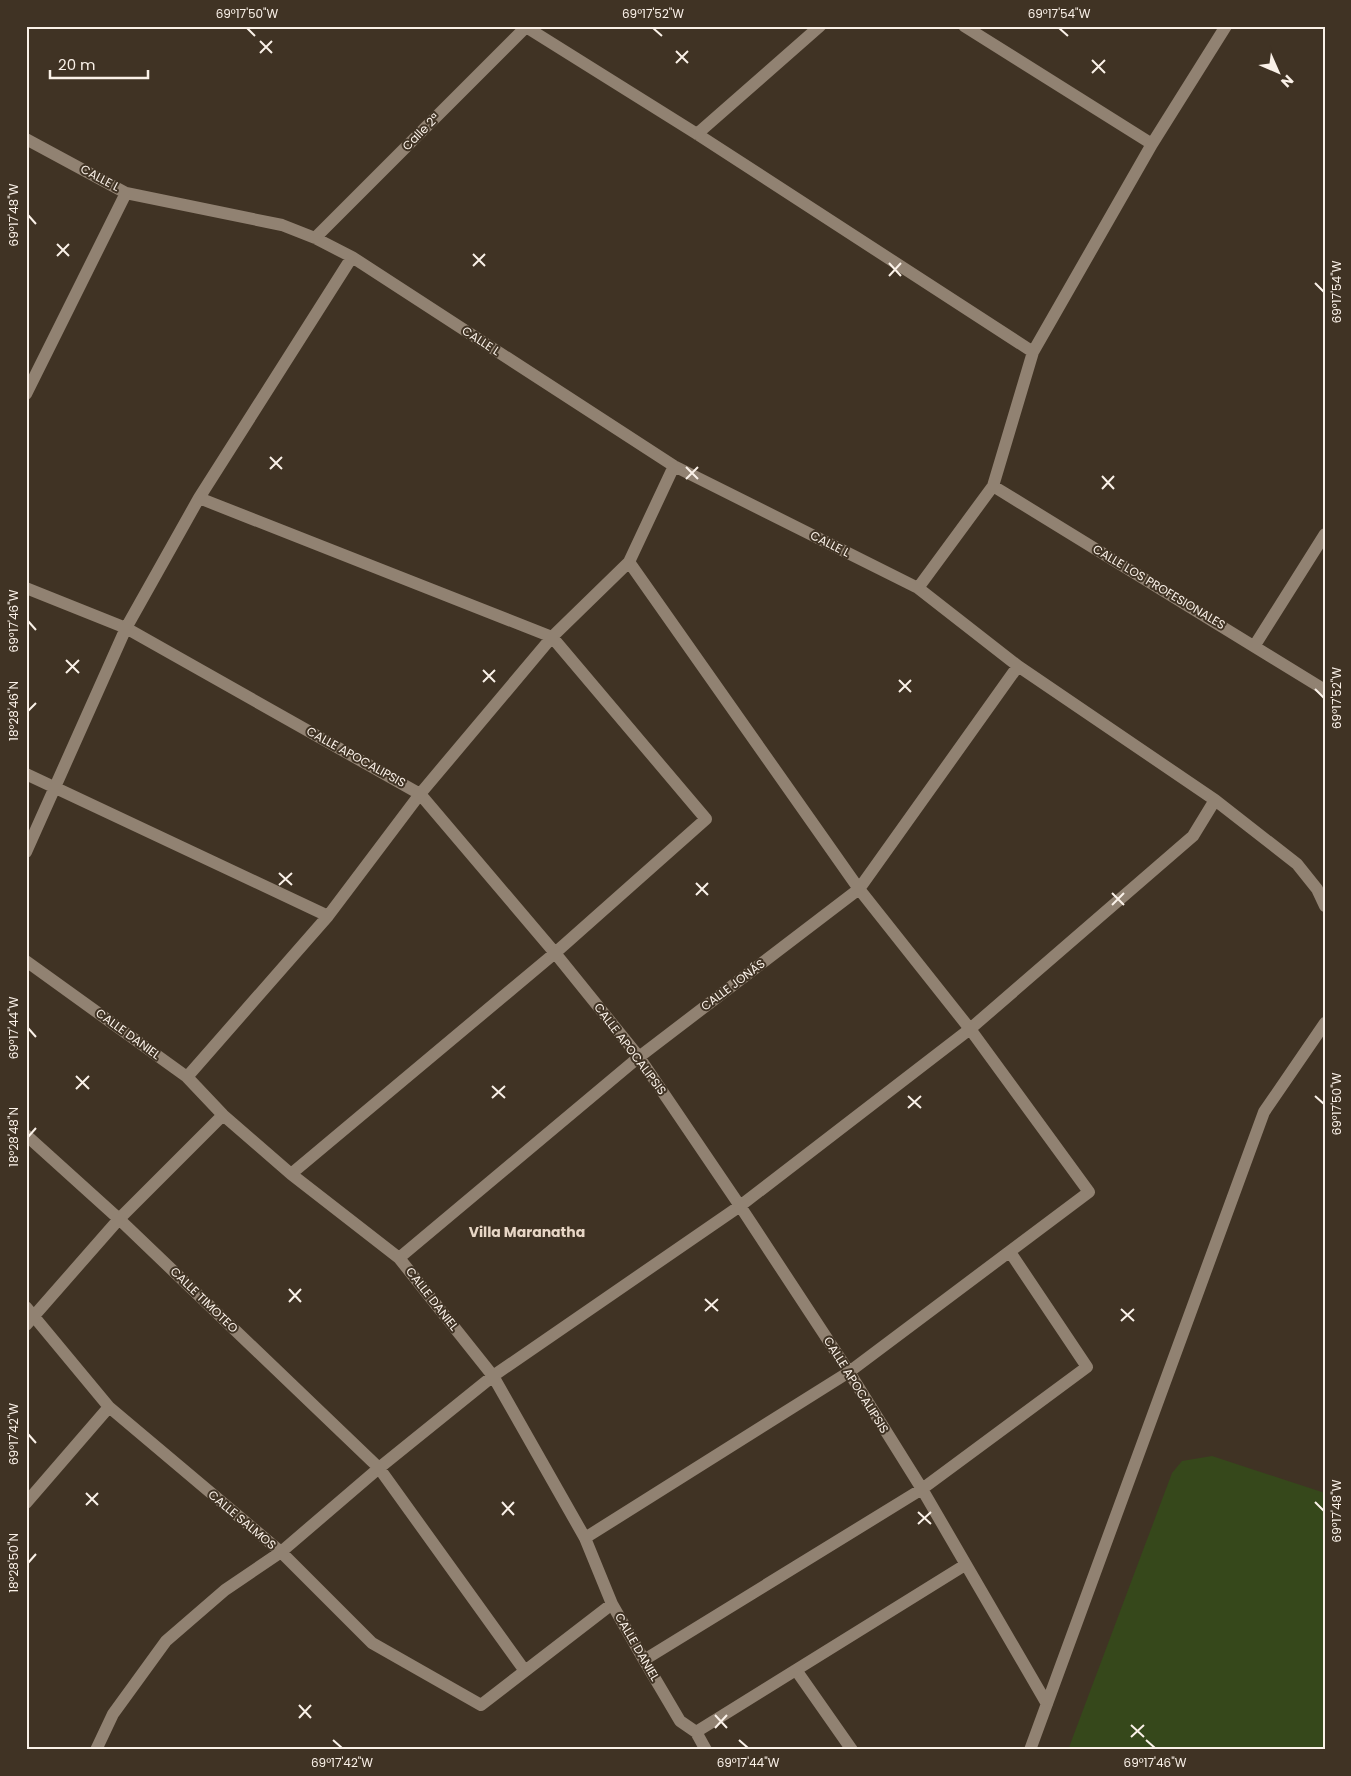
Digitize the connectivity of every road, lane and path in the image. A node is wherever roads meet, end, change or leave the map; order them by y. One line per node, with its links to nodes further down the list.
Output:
1 (820, 26): 5 (street)
2 (964, 26): 7 (street)
3 (1226, 26): 7 (street)
4 (526, 27): 5 (street); 9 (street, Calle 2ª)
5 (697, 134): 11 (street)
6 (26, 139): 8 (street, CALLE L)
7 (1152, 144): 11 (street)
8 (126, 193): 9 (street, CALLE L); 12 (street)
9 (315, 238): 10 (street, CALLE L)
10 (352, 257): 13 (street, CALLE L); 15 (street)
11 (1033, 352): 14 (street)
12 (26, 394)
13 (674, 466): 17 (street); 19 (street, CALLE L)
14 (993, 486): 19 (street); 22 (street, CALLE LOS PROFESIONALES)
15 (199, 498): 20 (street); 21 (street)
16 (1325, 534): 22 (street)
17 (629, 562): 21 (street); 30 (street)
18 (26, 588): 20 (street, CALLE APOCALIPSIS)
19 (918, 588): 23 (street, CALLE L)
20 (126, 628): 26 (street); 27 (street, CALLE APOCALIPSIS)
21 (552, 637): 27 (street); 33 (street)
22 (1255, 645): 24 (street, CALLE LOS PROFESIONALES)
23 (1018, 666): 28 (street, CALLE L); 30 (street, CALLE JONÁS)
24 (1325, 690)
25 (26, 774): 26 (street)
26 (54, 788): 29 (street); 32 (street)
27 (420, 794): 32 (street); 33 (street, CALLE APOCALIPSIS)
28 (1215, 800): 31 (street, CALLE L); 36 (street)
29 (26, 852)
30 (859, 889): 36 (street); 37 (street, CALLE JONÁS)
31 (1325, 906)
32 (328, 916): 38 (street)
33 (555, 953): 37 (street, CALLE APOCALIPSIS); 41 (street)
34 (26, 960): 38 (street, CALLE DANIEL)
35 (1325, 1023): 60 (street)
36 (970, 1029): 42 (street); 44 (street)
37 (638, 1057): 42 (street, CALLE APOCALIPSIS); 45 (street, CALLE JONÁS)
38 (187, 1077): 39 (street, CALLE DANIEL)
39 (223, 1115): 41 (street, CALLE DANIEL); 43 (street)
40 (26, 1135): 43 (street, CALLE TIMOTEO)
41 (290, 1174): 45 (street, CALLE DANIEL)
42 (740, 1206): 47 (street, CALLE APOCALIPSIS); 48 (street)
43 (119, 1219): 46 (street); 50 (street, CALLE TIMOTEO)
44 (1010, 1252): 47 (street); 51 (street)
45 (399, 1258): 48 (street, CALLE DANIEL)
46 (29, 1316): 49 (street, CALLE SALMOS)
47 (849, 1372): 51 (street, CALLE APOCALIPSIS); 53 (street)
48 (493, 1376): 50 (street); 53 (street, CALLE DANIEL)
49 (109, 1407): 52 (street); 54 (street, CALLE SALMOS)
50 (379, 1468): 54 (street); 59 (street, CALLE TIMOTEO)
51 (922, 1490): 55 (street, CALLE APOCALIPSIS); 57 (street)
52 (26, 1503)
53 (585, 1538): 56 (street, CALLE DANIEL)
54 (281, 1552): 59 (street, CALLE SALMOS); 62 (street)
55 (965, 1565): 58 (street); 60 (street, CALLE APOCALIPSIS)
56 (612, 1604): 57 (street, CALLE DANIEL); 59 (street)
57 (644, 1660): 61 (street, CALLE DANIEL)
58 (796, 1670): 61 (street); 64 (street)
59 (524, 1672)
60 (1047, 1704): 65 (street)
61 (696, 1732): 63 (street, CALLE DANIEL)
62 (96, 1750)
63 (706, 1750)
64 (852, 1750)
65 (1030, 1750)

